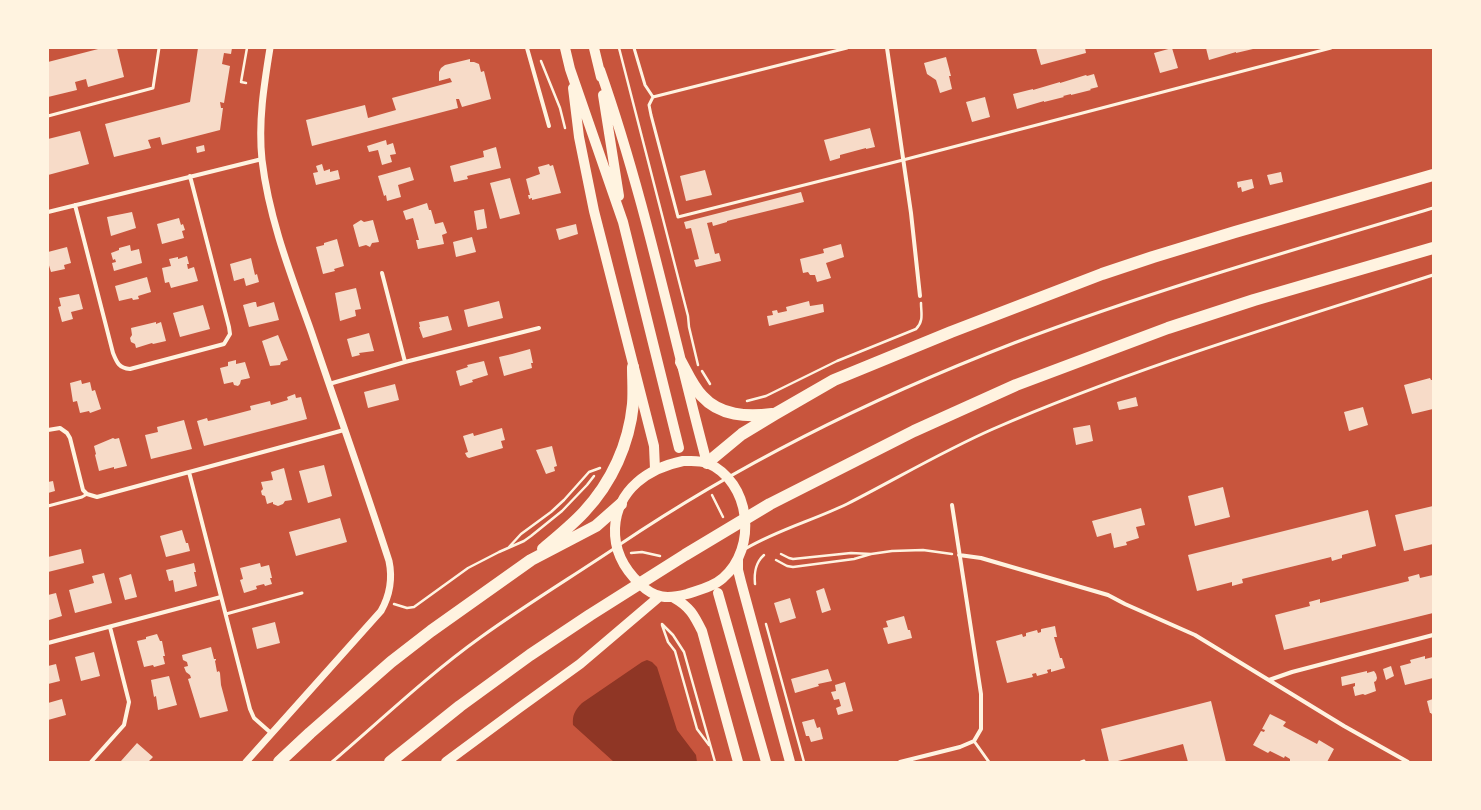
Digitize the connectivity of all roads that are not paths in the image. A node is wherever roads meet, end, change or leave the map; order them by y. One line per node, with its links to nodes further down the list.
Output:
1 (159, 48): 13 (lane)
2 (270, 48): 15 (street)
3 (527, 48): 14 (street)
4 (565, 48): 10 (main road)
5 (594, 48): 11 (main road)
6 (634, 48): 12 (lane)
7 (847, 48): 12 (lane)
8 (887, 48): 16 (street)
9 (1331, 48): 16 (lane)
10 (570, 68): 22 (main road); 30 (main road)
11 (600, 70): 22 (main road); 29 (main road)
12 (653, 97): 16 (lane)
13 (48, 116)
14 (550, 126)
15 (262, 159): 18 (street); 31 (street)
16 (903, 160): 26 (street)
17 (1433, 175): 32 (highway)
18 (190, 176): 19 (street); 19 (street)
19 (75, 204): 21 (street)
20 (1433, 208): 61 (lane)
21 (48, 212)
22 (623, 222): 35 (main road)
23 (1433, 248): 62 (highway)
24 (382, 273): 28 (street)
25 (1433, 275): 43 (lane)
26 (920, 296)
27 (539, 328): 28 (street)
28 (405, 362): 31 (street)
29 (681, 362): 32 (highway); 36 (main road)
30 (633, 367): 37 (main road); 45 (highway)
31 (329, 384): 34 (street)
32 (775, 414): 36 (highway)
33 (48, 430): 39 (street)
34 (344, 430): 38 (street); 56 (street)
35 (679, 448)
36 (707, 463): 37 (main road); 43 (main road)
37 (655, 469): 40 (main road)
38 (189, 472): 39 (street); 49 (street)
39 (87, 494): 42 (lane)
40 (621, 504): 45 (highway); 48 (main road)
41 (952, 505): 44 (street)
42 (48, 506)
43 (739, 554): 50 (main road); 66 (main road)
44 (960, 555): 55 (street); 57 (street)
45 (531, 560): 60 (highway)
46 (302, 593): 51 (lane)
47 (718, 593): 65 (main road)
48 (660, 596): 50 (main road); 63 (main road)
49 (221, 597): 51 (street); 52 (street)
50 (674, 598): 64 (main road)
51 (226, 614): 56 (street)
52 (110, 627): 54 (street); 58 (street)
53 (1433, 635): 55 (street)
54 (48, 642)
55 (1269, 680): 69 (street)
56 (271, 733): 59 (street)
57 (974, 741): 67 (street); 68 (lane)
58 (90, 762)
59 (246, 762)
60 (279, 762)
61 (332, 762)
62 (390, 762)
63 (446, 762)
64 (738, 762)
65 (766, 762)
66 (790, 762)
67 (900, 762)
68 (989, 762)
69 (1408, 762)

